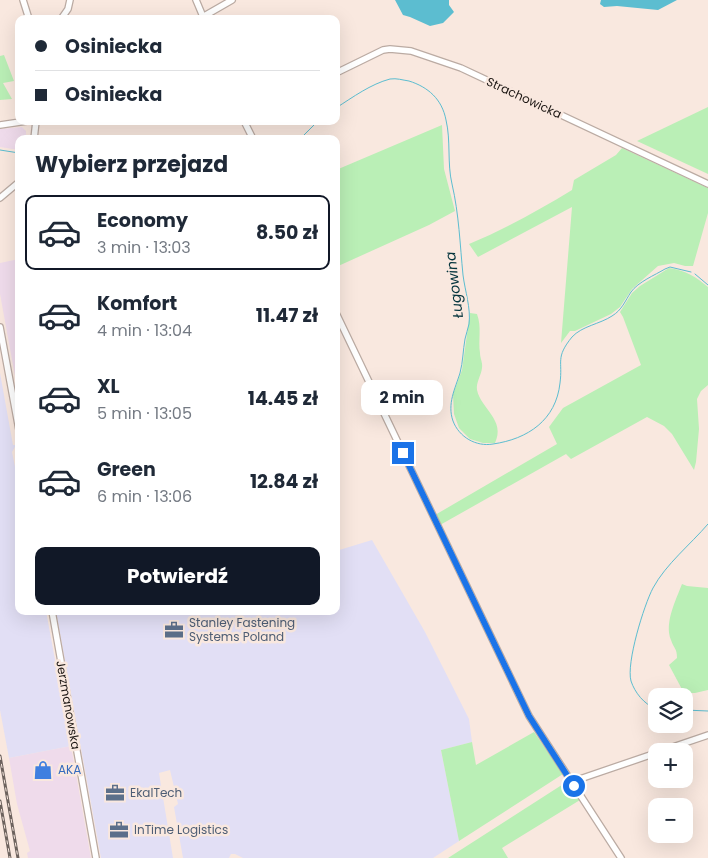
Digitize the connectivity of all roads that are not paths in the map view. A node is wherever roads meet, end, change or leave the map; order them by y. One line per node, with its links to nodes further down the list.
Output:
1 (24, 0): 5 (street)
2 (70, 0): 6 (street)
3 (196, 0): 7 (street)
4 (232, 0): 8 (street)
5 (28, 15)
6 (64, 15)
7 (201, 15)
8 (207, 15)
9 (340, 71): 12 (street, Strachowicka)
10 (15, 123): 11 (street)
11 (0, 125)
12 (708, 184)
13 (15, 185): 14 (street)
14 (0, 198)
15 (340, 321): 22 (street)
16 (0, 327): 17 (street)
17 (15, 408)
18 (53, 615): 23 (street, Jerzmanowska)
19 (708, 736): 20 (street)
20 (686, 743)
21 (648, 756): 22 (street)
22 (571, 782): 24 (street)
23 (96, 858)
24 (621, 858)

